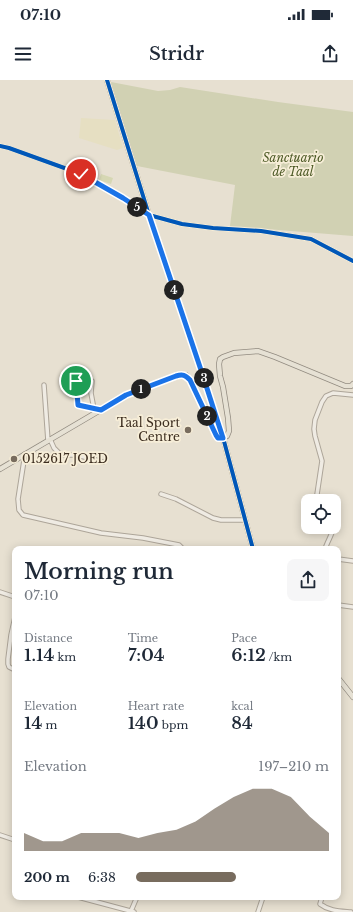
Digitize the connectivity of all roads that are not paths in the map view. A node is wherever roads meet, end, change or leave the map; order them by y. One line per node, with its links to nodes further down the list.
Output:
1 (107, 80): 3 (main road)
2 (0, 146): 3 (street)
3 (149, 215): 4 (street); 12 (main road)
4 (353, 261)
5 (76, 381): 10 (street)
6 (92, 382): 10 (street)
7 (44, 384): 13 (street)
8 (353, 384): 12 (main road)
9 (353, 395): 18 (street)
10 (94, 409): 11 (street)
11 (101, 410): 12 (main road); 13 (main road)
12 (223, 438): 19 (main road)
13 (49, 440): 14 (main road); 15 (street)
14 (25, 454): 16 (main road); 21 (street)
15 (103, 462)
16 (0, 469)
17 (161, 494): 19 (street)
18 (317, 494)
19 (245, 520): 22 (main road)
20 (332, 534): 23 (street)
21 (180, 546)
22 (252, 546)
23 (326, 546)
24 (341, 559): 25 (street)
25 (353, 561)
26 (0, 592): 27 (street)
27 (12, 596)
28 (341, 605): 29 (street)
29 (353, 607)
30 (12, 630): 31 (street)
31 (12, 668)
32 (341, 682): 33 (main road)
33 (353, 697)
34 (0, 835): 35 (street)
35 (12, 839)
36 (90, 900): 40 (street)
37 (137, 900): 40 (street)
38 (262, 900): 41 (street)
39 (321, 900): 42 (street)
40 (133, 912)
41 (258, 912)
42 (351, 912)

